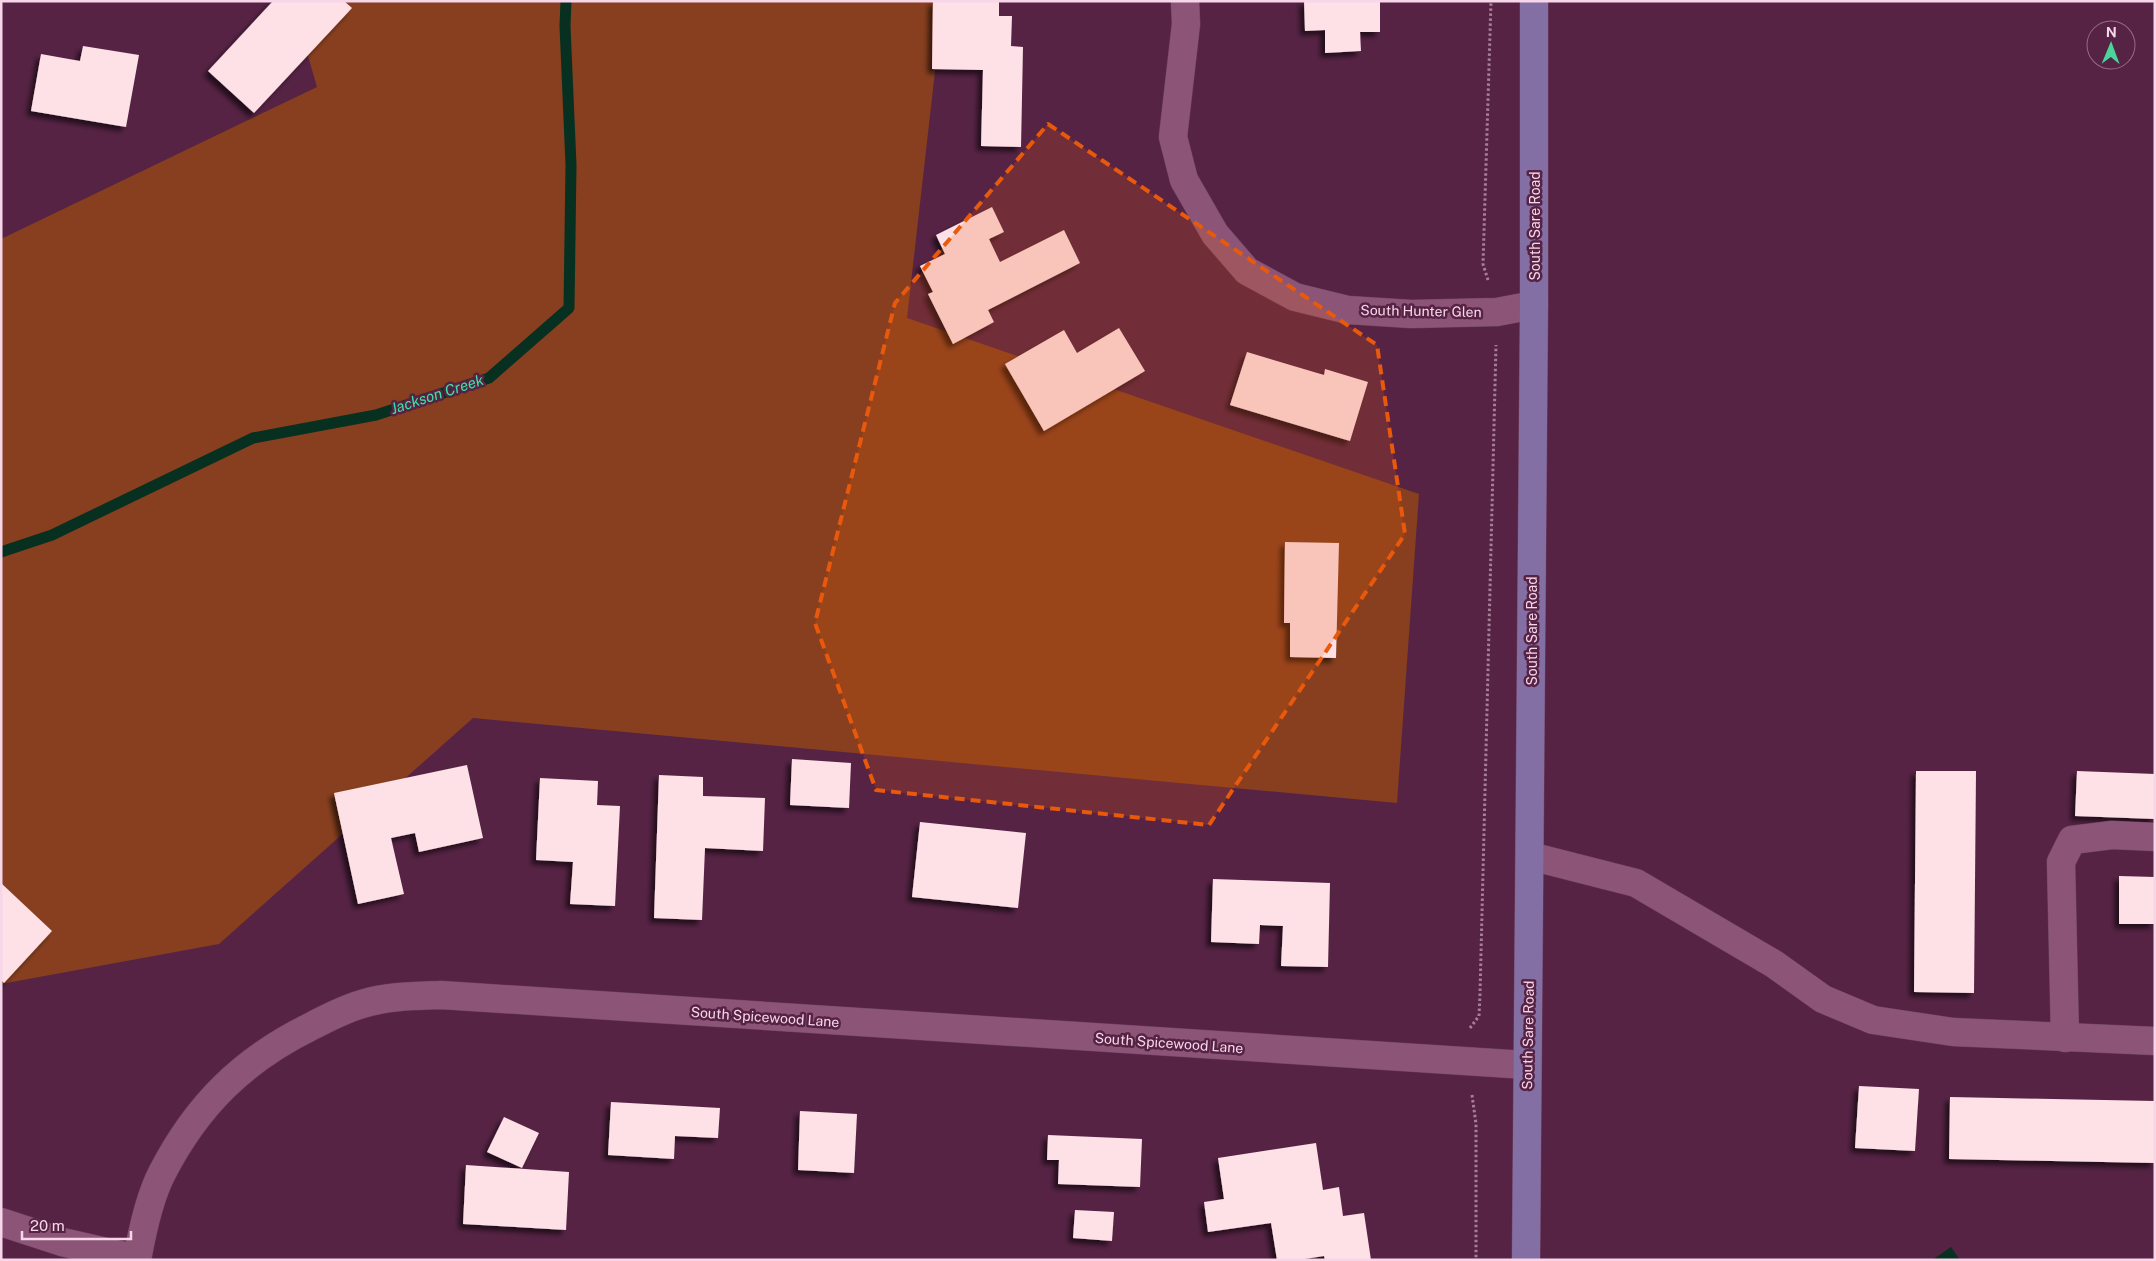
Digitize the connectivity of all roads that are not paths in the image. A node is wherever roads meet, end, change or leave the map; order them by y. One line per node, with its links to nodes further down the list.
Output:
1 (1185, 1): 3 (street, South Hunter Glen)
2 (1534, 1): 3 (main road, South Sare Road)
3 (1534, 305): 5 (main road, South Sare Road)
4 (2155, 837): 6 (street)
5 (1530, 856): 6 (street); 8 (main road, South Sare Road)
6 (2065, 1038): 7 (street)
7 (2155, 1041)
8 (1527, 1065): 10 (street, South Spicewood Lane); 11 (main road, South Sare Road)
9 (1, 1222): 10 (street)
10 (137, 1259)
11 (1526, 1260)

